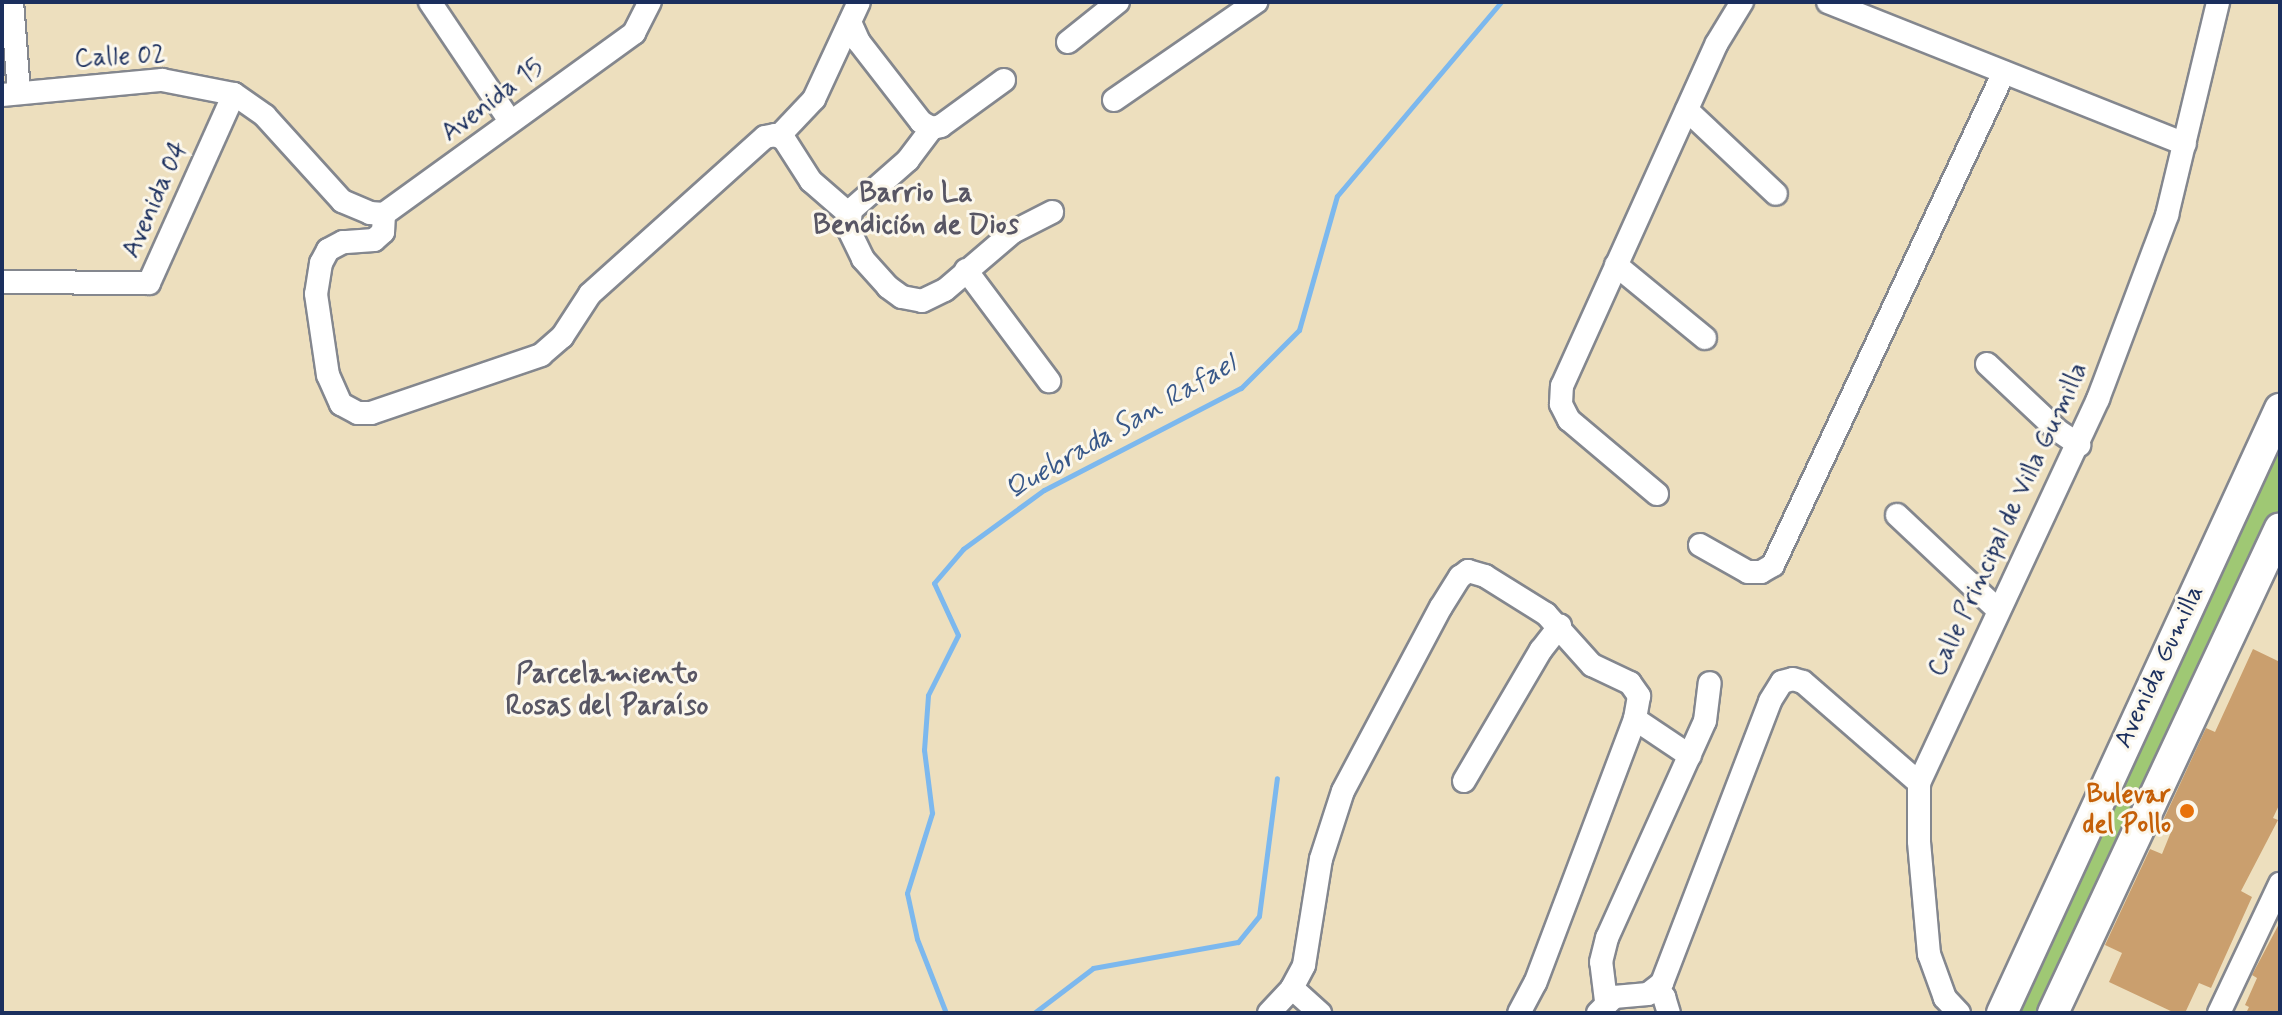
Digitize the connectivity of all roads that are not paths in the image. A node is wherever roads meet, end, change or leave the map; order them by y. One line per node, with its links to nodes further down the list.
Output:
1 (12, 2): 13 (street)
2 (430, 2): 17 (street)
3 (650, 2): 17 (street, Avenida 15)
4 (1118, 2): 10 (street)
5 (1256, 2): 15 (street)
6 (1742, 2): 16 (street)
7 (1828, 2): 11 (street)
8 (2218, 2): 20 (street, Calle Principal de Villa Gumilla)
9 (854, 12): 18 (street); 19 (street)
10 (1068, 42)
11 (2004, 72): 20 (street); 36 (street)
12 (1004, 80): 18 (street)
13 (10, 94): 14 (street, Calle 02)
14 (234, 94): 23 (street, Calle 02); 27 (street, Avenida 04)
15 (1114, 100)
16 (1687, 110): 21 (street); 25 (street)
17 (510, 121): 23 (street, Avenida 15)
18 (932, 128): 24 (street)
19 (779, 136): 23 (street, Avenida 15); 24 (street)
20 (2185, 144): 32 (street, Calle Principal de Villa Gumilla)
21 (1776, 194)
22 (1052, 212): 26 (street)
23 (384, 214)
24 (849, 214): 26 (street)
25 (1616, 265): 28 (street); 33 (street)
26 (966, 270): 30 (street)
27 (2, 282)
28 (1705, 338)
29 (1987, 364): 32 (street)
30 (1049, 381)
31 (2280, 409): 48 (main road, Avenida Gumilla)
32 (2079, 445): 37 (street, Calle Principal de Villa Gumilla)
33 (1657, 494)
34 (1897, 515): 37 (street)
35 (2280, 528): 54 (main road, Avenida Gumilla)
36 (1700, 545)
37 (1998, 610): 43 (street, Calle Principal de Villa Gumilla)
38 (1560, 626): 40 (street); 42 (street); 45 (street)
39 (1710, 683): 41 (street)
40 (1635, 719): 41 (street); 51 (street)
41 (1690, 756): 47 (street)
42 (1464, 781)
43 (1919, 783): 46 (street); 53 (street, Calle Principal de Villa Gumilla)
44 (2280, 884): 55 (street)
45 (1292, 988): 49 (street); 50 (street)
46 (1656, 990): 47 (street); 52 (street)
47 (1602, 1007)
48 (2001, 1011)
49 (1269, 1013)
50 (1320, 1013)
51 (1519, 1013)
52 (1669, 1013)
53 (1959, 1013)
54 (2053, 1013)
55 (2219, 1013)

